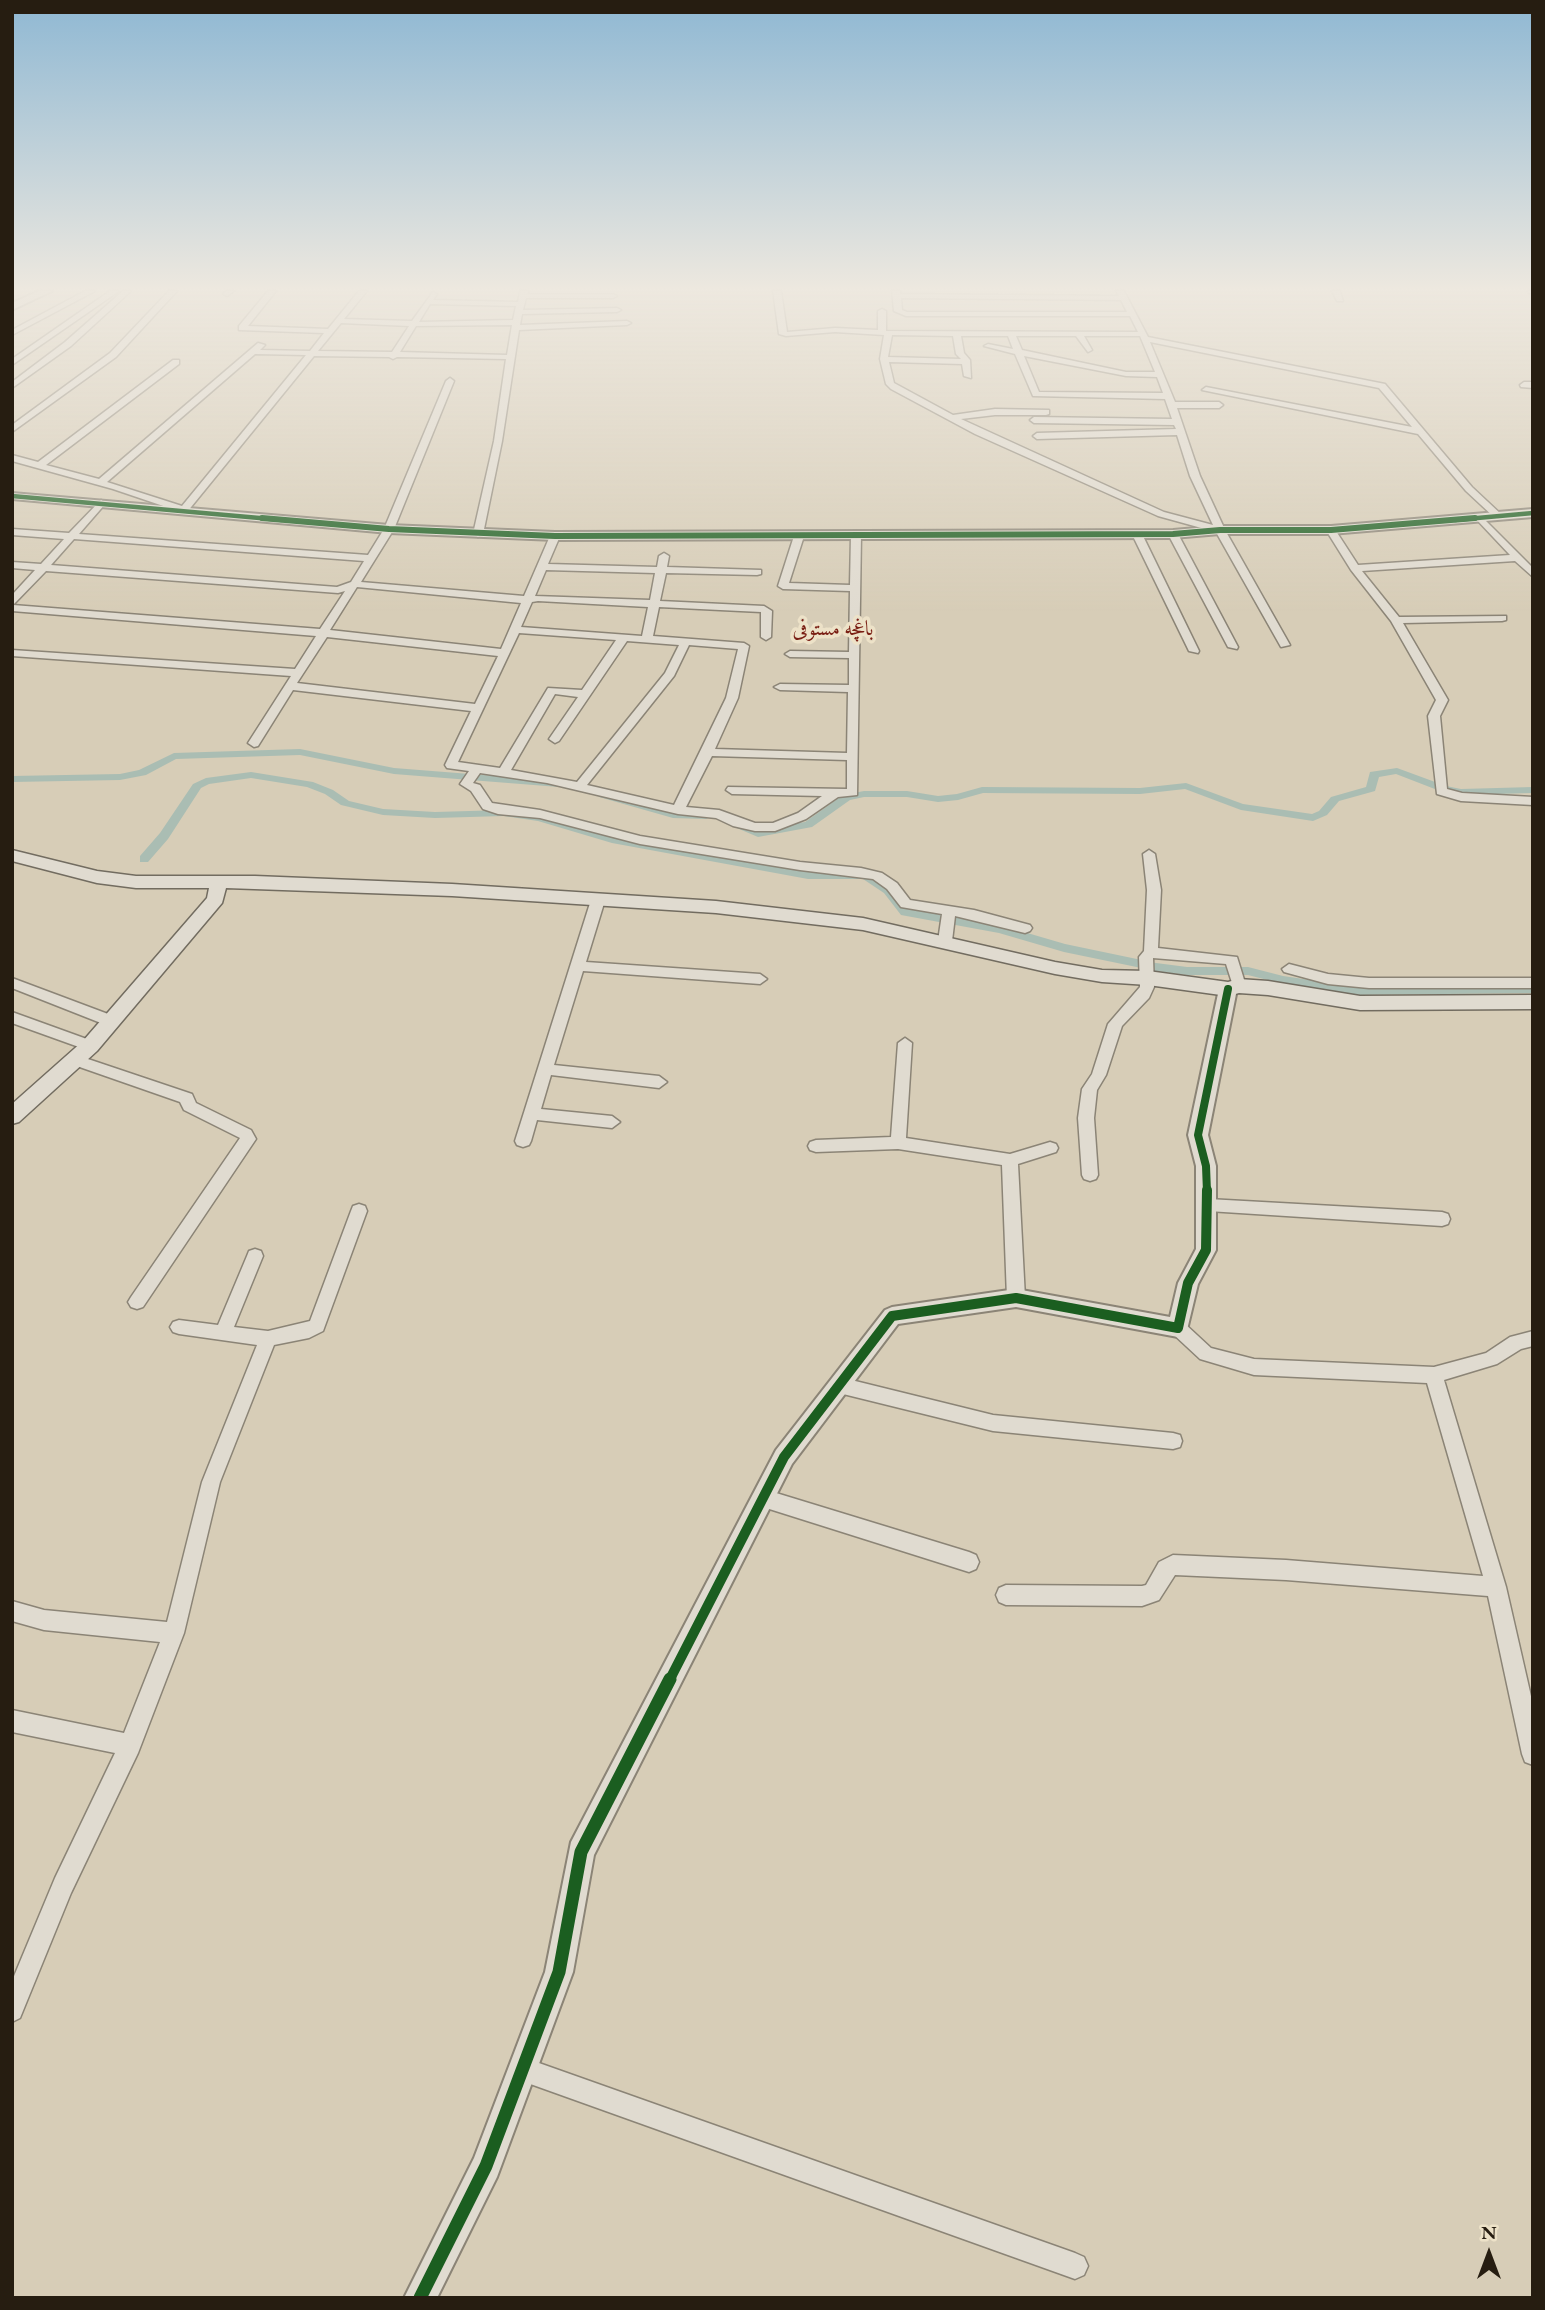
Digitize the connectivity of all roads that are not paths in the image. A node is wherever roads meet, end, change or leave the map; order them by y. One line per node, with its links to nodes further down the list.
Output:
1 (53, 399): 17 (street)
2 (127, 399): 22 (street)
3 (198, 399): 23 (street)
4 (273, 399): 26 (street)
5 (443, 399): 30 (street)
6 (504, 399): 34 (street)
7 (917, 399): 14 (street)
8 (1128, 399): 11 (street)
9 (1251, 399): 19 (street)
10 (1393, 399): 19 (street)
11 (1170, 401): 12 (street); 16 (street)
12 (1219, 405)
13 (1076, 413): 14 (street)
14 (952, 418): 31 (street)
15 (1034, 420): 16 (street)
16 (1178, 422): 18 (street)
17 (12, 429)
18 (1181, 432): 20 (street); 31 (street)
19 (1422, 432): 28 (street)
20 (1037, 436)
21 (12, 458): 22 (street)
22 (40, 465): 23 (street)
23 (100, 483): 26 (street)
24 (12, 496): 25 (street)
25 (101, 503): 26 (street); 38 (street)
26 (184, 510): 30 (street)
27 (1533, 513): 28 (street)
28 (1499, 516): 29 (street)
29 (1480, 518): 32 (street); 43 (street)
30 (389, 529): 34 (street); 42 (street)
31 (1220, 530): 32 (street); 36 (street); 65 (street)
32 (1331, 530): 47 (street)
33 (12, 532): 38 (street)
34 (478, 534): 39 (street)
35 (1137, 534): 36 (street); 37 (street); 67 (street)
36 (1174, 534): 66 (street)
37 (856, 535): 40 (street); 52 (street)
38 (72, 536): 42 (street); 45 (street)
39 (555, 536): 40 (street); 46 (street)
40 (799, 536): 52 (street)
41 (664, 556): 48 (street)
42 (370, 558): 51 (street)
43 (1517, 558): 47 (street); 50 (street)
44 (12, 565): 45 (street)
45 (43, 567): 51 (street); 54 (street)
46 (542, 568): 48 (street); 53 (street)
47 (1355, 568): 58 (street)
48 (661, 570): 49 (street); 55 (street)
49 (757, 572)
50 (1533, 574)
51 (354, 584): 53 (street); 60 (street)
52 (855, 589): 71 (street)
53 (528, 600): 55 (street); 59 (street)
54 (12, 601)
55 (653, 604): 62 (street); 63 (street)
56 (12, 608): 60 (street)
57 (1502, 618): 58 (street)
58 (1396, 620): 87 (street)
59 (515, 630): 61 (street); 69 (street)
60 (324, 633): 69 (street); 72 (street)
61 (624, 637): 63 (street); 76 (street)
62 (766, 637)
63 (647, 638): 64 (street)
64 (687, 641): 80 (street); 84 (street)
65 (1285, 645)
66 (1233, 647)
67 (1194, 651)
68 (12, 653): 72 (street)
69 (505, 653): 77 (street)
70 (790, 654): 71 (street)
71 (854, 655): 75 (street)
72 (298, 673): 73 (street)
73 (290, 686): 77 (street); 79 (street)
74 (780, 687): 75 (street)
75 (853, 689): 81 (street)
76 (585, 694): 78 (street); 83 (street)
77 (479, 708): 82 (street)
78 (555, 738)
79 (254, 743)
80 (708, 752): 81 (street); 88 (street)
81 (852, 757): 86 (street)
82 (476, 769): 83 (street); 93 (street)
83 (503, 773): 84 (street)
84 (580, 786): 88 (street)
85 (732, 790): 86 (street)
86 (835, 793): 88 (street)
87 (1533, 800)
88 (678, 810)
89 (1149, 854): 96 (street)
90 (12, 855): 91 (main road)
91 (218, 883): 92 (main road); 105 (main road)
92 (598, 900): 95 (main road); 97 (street)
93 (948, 911): 94 (street); 95 (street)
94 (1025, 928)
95 (946, 934): 96 (main road)
96 (1148, 965): 102 (main road); 102 (street); 119 (street)
97 (578, 966): 99 (street); 109 (street)
98 (1289, 969): 100 (street)
99 (760, 979)
100 (1533, 983)
101 (12, 984): 105 (street)
102 (1235, 985): 103 (main road); 120 (street)
103 (1533, 1002)
104 (12, 1017): 107 (street)
105 (111, 1020): 107 (main road)
106 (905, 1043): 115 (street)
107 (90, 1045): 108 (main road)
108 (76, 1060): 111 (main road); 125 (street)
109 (545, 1069): 110 (street); 112 (street)
110 (659, 1082)
111 (14, 1114)
112 (531, 1114): 113 (street); 114 (street)
113 (612, 1122)
114 (523, 1141)
115 (898, 1143): 116 (street); 118 (street)
116 (816, 1146)
117 (1050, 1148): 118 (street)
118 (1010, 1160): 124 (street)
119 (1090, 1175)
120 (1208, 1205): 122 (street); 127 (street)
121 (359, 1211): 130 (street)
122 (1441, 1219)
123 (256, 1256): 128 (street)
124 (1016, 1298): 127 (street); 132 (street)
125 (137, 1302)
126 (179, 1327): 128 (street)
127 (1178, 1328): 131 (street)
128 (223, 1333): 130 (street)
129 (1533, 1338): 131 (street)
130 (268, 1339): 139 (street)
131 (1434, 1375): 136 (street)
132 (839, 1385): 133 (street); 134 (street)
133 (1172, 1441)
134 (763, 1498): 135 (street); 145 (street)
135 (970, 1562)
136 (1496, 1587): 137 (street); 141 (street)
137 (1006, 1595)
138 (12, 1611): 139 (street)
139 (174, 1633): 142 (street)
140 (12, 1721): 142 (street)
141 (1530, 1732): 143 (street)
142 (130, 1745): 144 (street)
143 (1533, 1754)
144 (12, 2010)
145 (522, 2069): 146 (street); 147 (street)
146 (1075, 2266)
147 (420, 2298)

